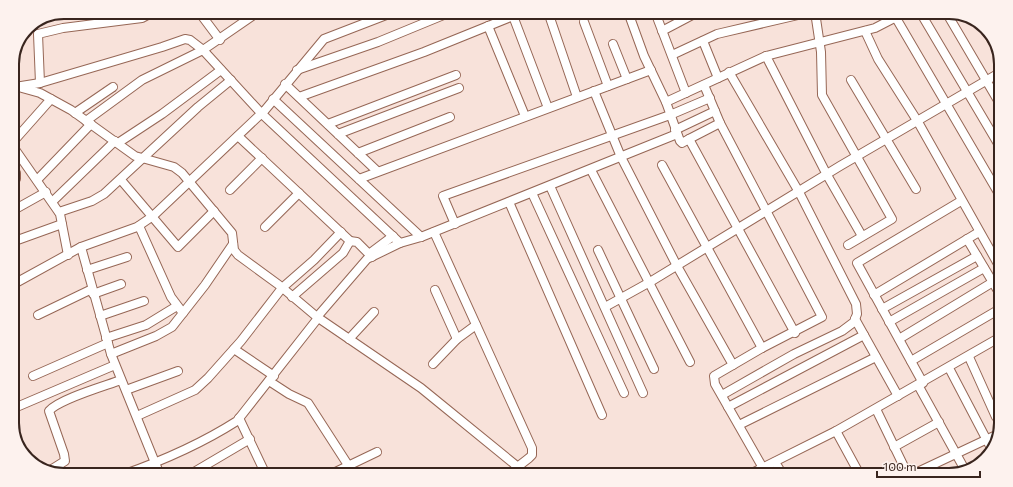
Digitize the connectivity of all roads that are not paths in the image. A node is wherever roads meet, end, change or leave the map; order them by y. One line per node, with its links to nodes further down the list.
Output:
1 (134, 19): 40 (street)
2 (204, 19): 22 (street)
3 (248, 19): 22 (street)
4 (376, 19): 30 (street)
5 (434, 19): 30 (street)
6 (506, 19): 19 (street)
7 (514, 19): 59 (street)
8 (550, 19): 53 (street)
9 (631, 19): 31 (street)
10 (658, 19): 20 (street)
11 (685, 19): 20 (street)
12 (783, 19): 23 (street)
13 (816, 19): 24 (street)
14 (894, 19): 21 (street)
15 (897, 19): 58 (street)
16 (924, 19): 50 (street)
17 (950, 19): 39 (street)
18 (584, 22): 44 (street)
19 (488, 26): 52 (street); 64 (street)
20 (662, 31): 27 (street)
21 (865, 31): 24 (street); 66 (street)
22 (220, 40): 26 (street)
23 (703, 42): 27 (street); 35 (street)
24 (820, 42): 28 (street); 81 (street)
25 (613, 44): 36 (street)
26 (203, 50): 29 (street); 40 (street); 67 (street)
27 (672, 55): 49 (street)
28 (766, 56): 32 (street); 88 (street)
29 (221, 70): 37 (street); 78 (street)
30 (296, 70): 41 (street)
31 (651, 70): 36 (street); 57 (street)
32 (729, 72): 35 (street); 98 (street)
33 (456, 75): 69 (street)
34 (994, 76): 39 (street)
35 (718, 78): 42 (street)
36 (627, 79): 44 (street)
37 (231, 80): 62 (street); 83 (street)
38 (851, 80): 77 (street)
39 (987, 81): 50 (street); 51 (street)
40 (40, 83): 43 (street)
41 (285, 84): 52 (street); 55 (street)
42 (704, 84): 49 (street); 54 (street)
43 (19, 86)
44 (608, 86): 48 (street)
45 (113, 87): 61 (street)
46 (19, 88): 56 (street)
47 (459, 88): 71 (street)
48 (594, 90): 53 (street); 74 (street)
49 (686, 92): 57 (street)
50 (968, 92): 58 (street); 75 (street)
51 (994, 93)
52 (299, 97): 69 (street)
53 (577, 97): 59 (street)
54 (710, 98): 60 (street); 63 (street)
55 (273, 99): 62 (street); 89 (street)
56 (51, 100): 61 (street); 72 (street)
57 (666, 102): 63 (street)
58 (947, 105): 66 (street); 93 (street)
59 (548, 108): 64 (street)
60 (716, 111): 68 (street); 70 (street)
61 (75, 113): 67 (street)
62 (261, 113): 73 (street); 117 (street)
63 (670, 115): 70 (street); 74 (street)
64 (525, 116): 87 (street)
65 (450, 118): 79 (street)
66 (918, 122): 77 (street); 102 (street)
67 (89, 123): 78 (street); 90 (street)
68 (720, 123): 76 (street); 106 (street)
69 (328, 124): 71 (street)
70 (676, 132): 76 (street); 82 (street)
71 (338, 134): 79 (street)
72 (19, 136)
73 (238, 136): 84 (street); 92 (street)
74 (613, 136): 82 (street); 110 (street)
75 (994, 137)
76 (689, 139): 113 (street)
77 (887, 140): 81 (street); 95 (street)
78 (117, 142): 83 (street); 101 (street)
79 (358, 153): 87 (street)
80 (19, 154): 90 (street)
81 (858, 156): 88 (street); 118 (street)
82 (622, 157): 86 (street); 134 (street)
83 (142, 158): 91 (street); 92 (street)
84 (262, 158): 96 (street); 99 (street)
85 (662, 164): 127 (street)
86 (591, 170): 94 (street); 139 (street)
87 (377, 171): 89 (street)
88 (827, 175): 98 (street); 118 (street)
89 (359, 179): 119 (street)
90 (37, 180): 97 (street)
91 (121, 180): 107 (street); 108 (street)
92 (189, 182): 105 (street); 108 (street)
93 (994, 185)
94 (550, 186): 100 (street); 149 (street)
95 (916, 189)
96 (230, 190)
97 (46, 192): 101 (street); 104 (street)
98 (799, 192): 106 (street); 157 (street)
99 (299, 193): 112 (street); 114 (street)
100 (532, 193): 103 (street); 186 (street)
101 (52, 201): 107 (street)
102 (961, 201): 116 (street); 144 (street)
103 (509, 202): 110 (street); 193 (street)
104 (19, 207)
105 (214, 211): 108 (street); 124 (street)
106 (767, 211): 113 (street); 160 (street)
107 (59, 212): 109 (street)
108 (153, 216): 111 (street)
109 (62, 224): 120 (street); 129 (street)
110 (455, 224): 115 (street)
111 (139, 226): 126 (street); 148 (street)
112 (265, 227)
113 (739, 228): 127 (street); 160 (street)
114 (341, 232): 122 (street); 141 (street)
115 (434, 232): 119 (street); 159 (street)
116 (979, 232): 121 (street); 133 (street)
117 (392, 236): 123 (street); 130 (street)
118 (862, 236): 125 (street)
119 (421, 237): 123 (street)
120 (19, 239)
121 (967, 239): 131 (street); 144 (street)
122 (350, 241): 130 (street); 145 (street)
123 (400, 243): 130 (street)
124 (233, 244): 141 (street); 153 (street)
125 (848, 245)
126 (81, 247): 129 (street); 136 (street)
127 (708, 247): 134 (street); 167 (street)
128 (598, 250): 146 (street)
129 (68, 255): 137 (street)
130 (370, 256): 156 (street)
131 (977, 256): 135 (street); 150 (street)
132 (127, 257): 136 (street)
133 (994, 257)
134 (677, 266): 139 (street); 176 (street)
135 (984, 268): 138 (street); 158 (street)
136 (86, 270): 143 (street)
137 (19, 281)
138 (993, 282): 164 (street)
139 (648, 283): 146 (street); 173 (street)
140 (121, 284): 143 (street)
141 (282, 288): 145 (street); 168 (street)
142 (435, 290): 162 (street)
143 (92, 291): 154 (street); 155 (street)
144 (874, 295): 150 (street)
145 (292, 297): 156 (street)
146 (621, 299): 149 (street); 178 (street)
147 (144, 301): 155 (street)
148 (177, 306): 153 (street); 165 (street)
149 (605, 307): 185 (street)
150 (882, 309): 158 (street)
151 (374, 312): 163 (street)
152 (994, 312): 172 (street)
153 (183, 313): 169 (street)
154 (38, 315)
155 (100, 316): 165 (street)
156 (318, 318): 163 (street); 181 (street)
157 (855, 319): 161 (street); 187 (street)
158 (890, 322): 164 (street)
159 (476, 325): 162 (street); 211 (street)
160 (795, 333): 167 (street)
161 (864, 335): 171 (street); 190 (street)
162 (457, 338): 174 (street)
163 (349, 339): 211 (street)
164 (899, 339): 172 (street)
165 (107, 340): 169 (street); 180 (street)
166 (994, 341): 170 (street)
167 (762, 348): 176 (street)
168 (234, 349): 181 (street); 194 (street)
169 (111, 354): 175 (street)
170 (969, 356): 177 (street); 192 (street)
171 (876, 357): 188 (street); 197 (street)
172 (911, 361): 183 (street)
173 (690, 362)
174 (433, 364)
175 (115, 365): 182 (street); 189 (street)
176 (732, 365): 187 (street)
177 (949, 368): 183 (street); 201 (street)
178 (654, 369)
179 (178, 371): 184 (street)
180 (33, 376)
181 (271, 378): 195 (street); 208 (street)
182 (121, 380): 184 (street); 210 (street)
183 (920, 384): 188 (street); 196 (street)
184 (126, 390): 194 (street)
185 (643, 392)
186 (624, 393)
187 (722, 395): 190 (street)
188 (898, 396): 191 (street)
189 (19, 406)
190 (728, 407): 197 (street)
191 (876, 409): 198 (street); 203 (street)
192 (994, 409)
193 (602, 415)
194 (137, 416): 207 (street)
195 (239, 418): 200 (street); 207 (street)
196 (939, 422): 203 (street); 205 (street)
197 (739, 426): 217 (street)
198 (836, 431): 206 (street); 219 (street)
199 (991, 438): 201 (street)
200 (250, 439): 214 (street); 215 (street)
201 (987, 440): 202 (street); 205 (street)
202 (989, 443)
203 (894, 447): 220 (street)
204 (377, 452): 208 (street)
205 (957, 454): 209 (street); 221 (street)
206 (775, 462): 217 (street); 218 (street)
207 (155, 464): 212 (street); 213 (street)
208 (348, 465): 216 (street)
209 (963, 466)
210 (56, 467)
211 (518, 467)
212 (143, 468)
213 (157, 468)
214 (200, 468)
215 (263, 468)
216 (342, 468)
217 (763, 468)
218 (779, 468)
219 (856, 468)
220 (904, 468)
221 (926, 468)

